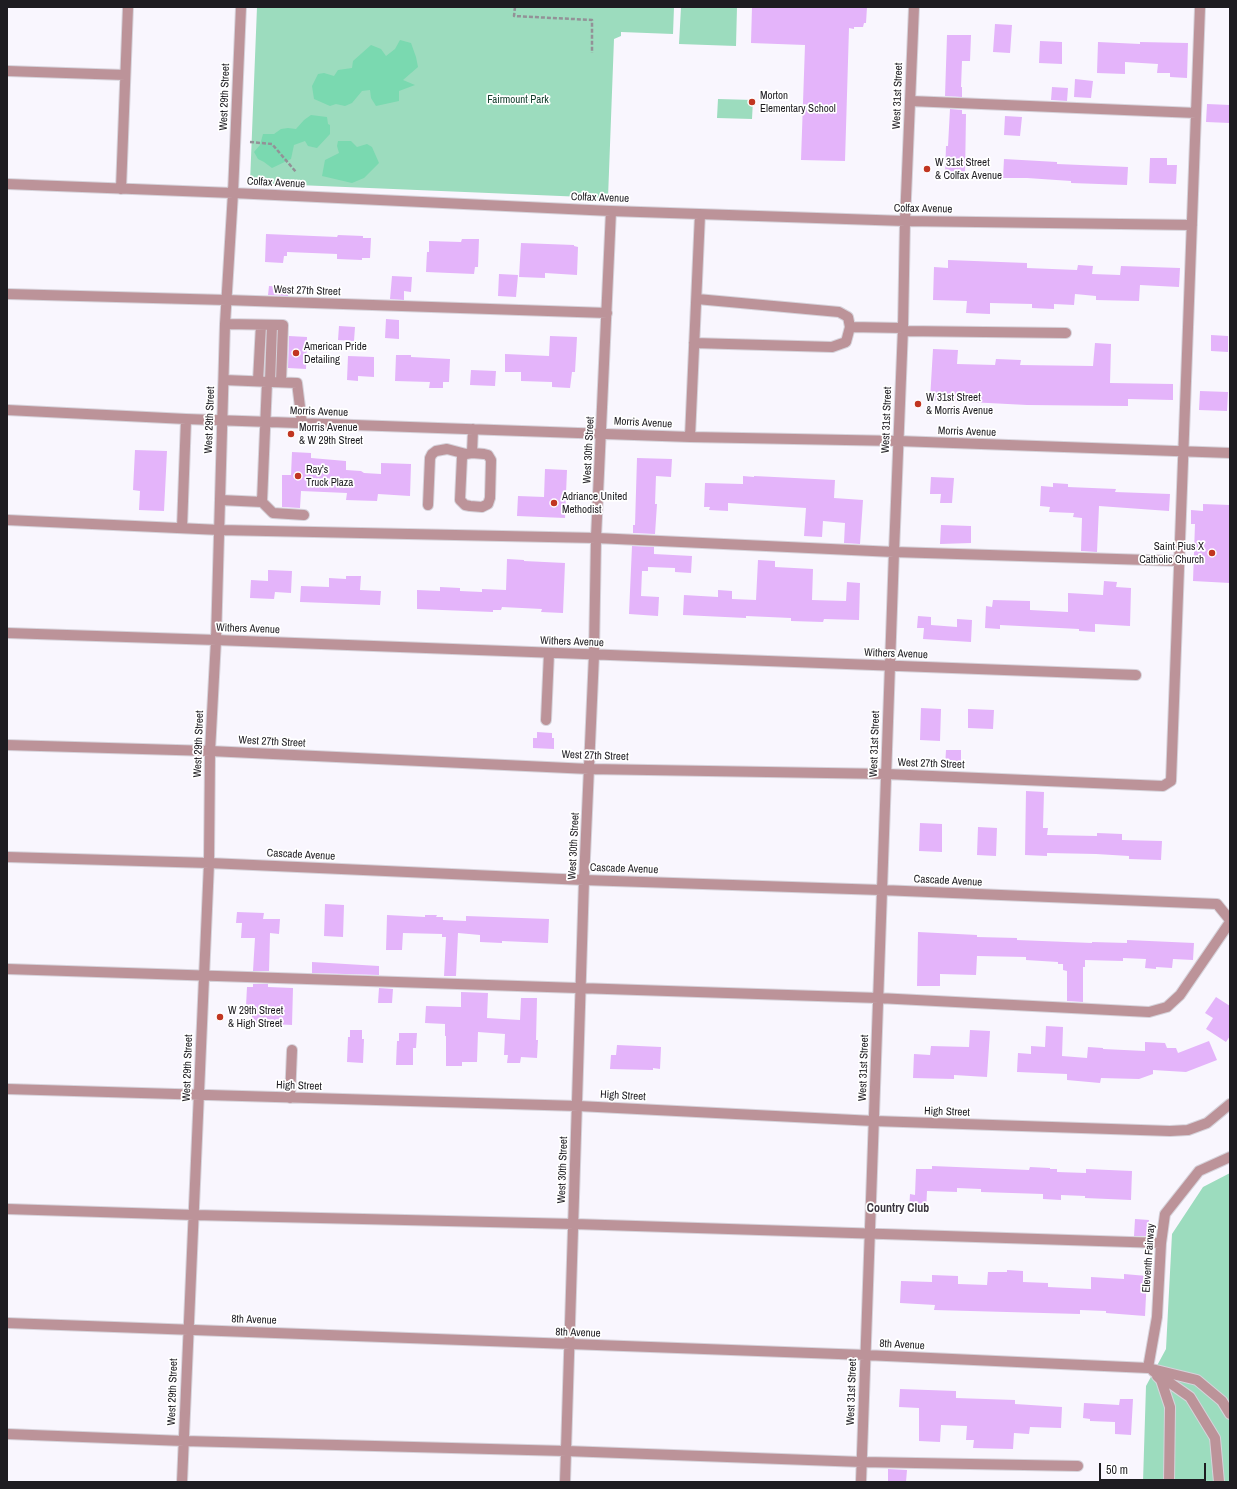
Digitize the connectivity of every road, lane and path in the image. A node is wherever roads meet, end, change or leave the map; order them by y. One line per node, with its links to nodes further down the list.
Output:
1 (128, 7): 8 (street)
2 (241, 7): 15 (street, West 29th Street)
3 (515, 7): 6 (path)
4 (914, 7): 9 (street, West 31st Street)
5 (1200, 7): 10 (street)
6 (592, 53)
7 (7, 71): 8 (street)
8 (125, 75): 14 (street)
9 (910, 102): 10 (street); 18 (street, West 31st Street)
10 (1196, 112): 19 (street)
11 (250, 142): 12 (path)
12 (296, 172)
13 (7, 184): 14 (street, Colfax Avenue)
14 (121, 189): 15 (street, Colfax Avenue)
15 (233, 193): 16 (street, Colfax Avenue); 22 (street, West 29th Street)
16 (611, 211): 17 (street, Colfax Avenue); 23 (street, West 30th Street)
17 (700, 214): 18 (street, Colfax Avenue); 21 (street)
18 (905, 221): 19 (street, Colfax Avenue); 28 (street, West 31st Street)
19 (1192, 225): 43 (street)
20 (7, 294): 22 (street, West 27th Street)
21 (697, 299): 27 (street); 30 (street)
22 (226, 300): 23 (street, West 27th Street); 24 (street, West 29th Street)
23 (607, 313): 40 (street, West 30th Street)
24 (225, 324): 25 (street); 31 (street, West 29th Street)
25 (261, 325): 26 (street); 32 (street)
26 (272, 325): 32 (street); 33 (street)
27 (850, 327): 28 (street); 30 (street)
28 (903, 330): 29 (street); 42 (street, West 31st Street)
29 (1066, 334)
30 (694, 343): 41 (street)
31 (224, 380): 32 (street); 36 (street, West 29th Street)
32 (265, 382): 33 (street); 37 (street)
33 (281, 382): 38 (street)
34 (7, 410): 35 (street, Morris Avenue)
35 (186, 419): 36 (street, Morris Avenue); 51 (street)
36 (222, 421): 37 (street, Morris Avenue); 46 (street, West 29th Street)
37 (265, 422): 38 (street, Morris Avenue); 47 (street)
38 (302, 423): 39 (street, Morris Avenue)
39 (473, 429): 40 (street, Morris Avenue); 44 (street)
40 (602, 433): 41 (street, Morris Avenue); 53 (street, West 30th Street)
41 (690, 437): 42 (street, Morris Avenue)
42 (898, 441): 43 (street, Morris Avenue); 54 (street, West 31st Street)
43 (1184, 451): 45 (street, Morris Avenue); 55 (street)
44 (469, 453): 44 (street); 48 (street)
45 (1230, 453)
46 (220, 500): 47 (street); 52 (street, West 29th Street)
47 (262, 502): 49 (street)
48 (428, 506)
49 (304, 515)
50 (7, 520): 51 (street)
51 (182, 528): 52 (street)
52 (220, 530): 53 (street); 57 (street, West 29th Street)
53 (596, 538): 54 (street); 59 (street, West 30th Street)
54 (894, 552): 55 (street); 60 (street, West 31st Street)
55 (1180, 561): 66 (street, West 27th Street)
56 (7, 633): 57 (street, Withers Avenue)
57 (216, 640): 58 (street, Withers Avenue); 64 (street, West 29th Street)
58 (549, 653): 59 (street, Withers Avenue); 62 (street)
59 (594, 655): 60 (street, Withers Avenue); 65 (street, West 30th Street)
60 (890, 666): 61 (street, Withers Avenue); 66 (street, West 31st Street)
61 (1136, 675)
62 (546, 720)
63 (7, 745): 64 (street, West 27th Street)
64 (210, 751): 65 (street, West 27th Street); 68 (street, West 29th Street)
65 (589, 769): 66 (street, West 27th Street); 69 (street, West 30th Street)
66 (886, 774): 70 (street, West 31st Street)
67 (7, 857): 68 (street, Cascade Avenue)
68 (209, 863): 69 (street, Cascade Avenue); 73 (street, West 29th Street)
69 (584, 880): 70 (street, Cascade Avenue); 74 (street, West 30th Street)
70 (881, 890): 71 (street, Cascade Avenue); 75 (street, West 31st Street)
71 (1230, 921): 75 (street)
72 (7, 969): 73 (street)
73 (204, 975): 74 (street); 78 (street, West 29th Street)
74 (581, 988): 75 (street); 81 (street, West 30th Street)
75 (878, 998): 82 (street, West 31st Street)
76 (292, 1050): 79 (street)
77 (7, 1089): 78 (street, High Street)
78 (198, 1096): 79 (street, High Street); 85 (street, West 29th Street)
79 (290, 1098): 81 (street, High Street)
80 (1230, 1104): 82 (street, High Street)
81 (578, 1106): 82 (street, High Street); 86 (street, West 30th Street)
82 (874, 1122): 87 (street, West 31st Street)
83 (1230, 1157): 88 (street, Eleventh Fairway)
84 (7, 1209): 85 (street)
85 (194, 1215): 86 (street); 90 (street, West 29th Street)
86 (574, 1224): 87 (street); 91 (street, West 30th Street)
87 (870, 1234): 88 (street); 92 (street, West 31st Street)
88 (1161, 1243): 93 (street, Eleventh Fairway)
89 (7, 1323): 90 (street, 8th Avenue)
90 (188, 1330): 91 (street, 8th Avenue); 96 (street, West 29th Street)
91 (570, 1345): 92 (street, 8th Avenue); 97 (street, West 30th Street)
92 (865, 1355): 93 (street, 8th Avenue); 98 (street, West 31st Street)
93 (1148, 1368): 94 (street, 8th Avenue); 103 (street); 104 (street)
94 (1230, 1414)
95 (7, 1434): 96 (street)
96 (184, 1441): 97 (street); 100 (street, West 29th Street)
97 (566, 1452): 98 (street); 101 (street, West 30th Street)
98 (862, 1462): 99 (street); 102 (street, West 31st Street)
99 (1078, 1466)
100 (182, 1482)
101 (565, 1482)
102 (861, 1482)
103 (1168, 1482)
104 (1220, 1482)

